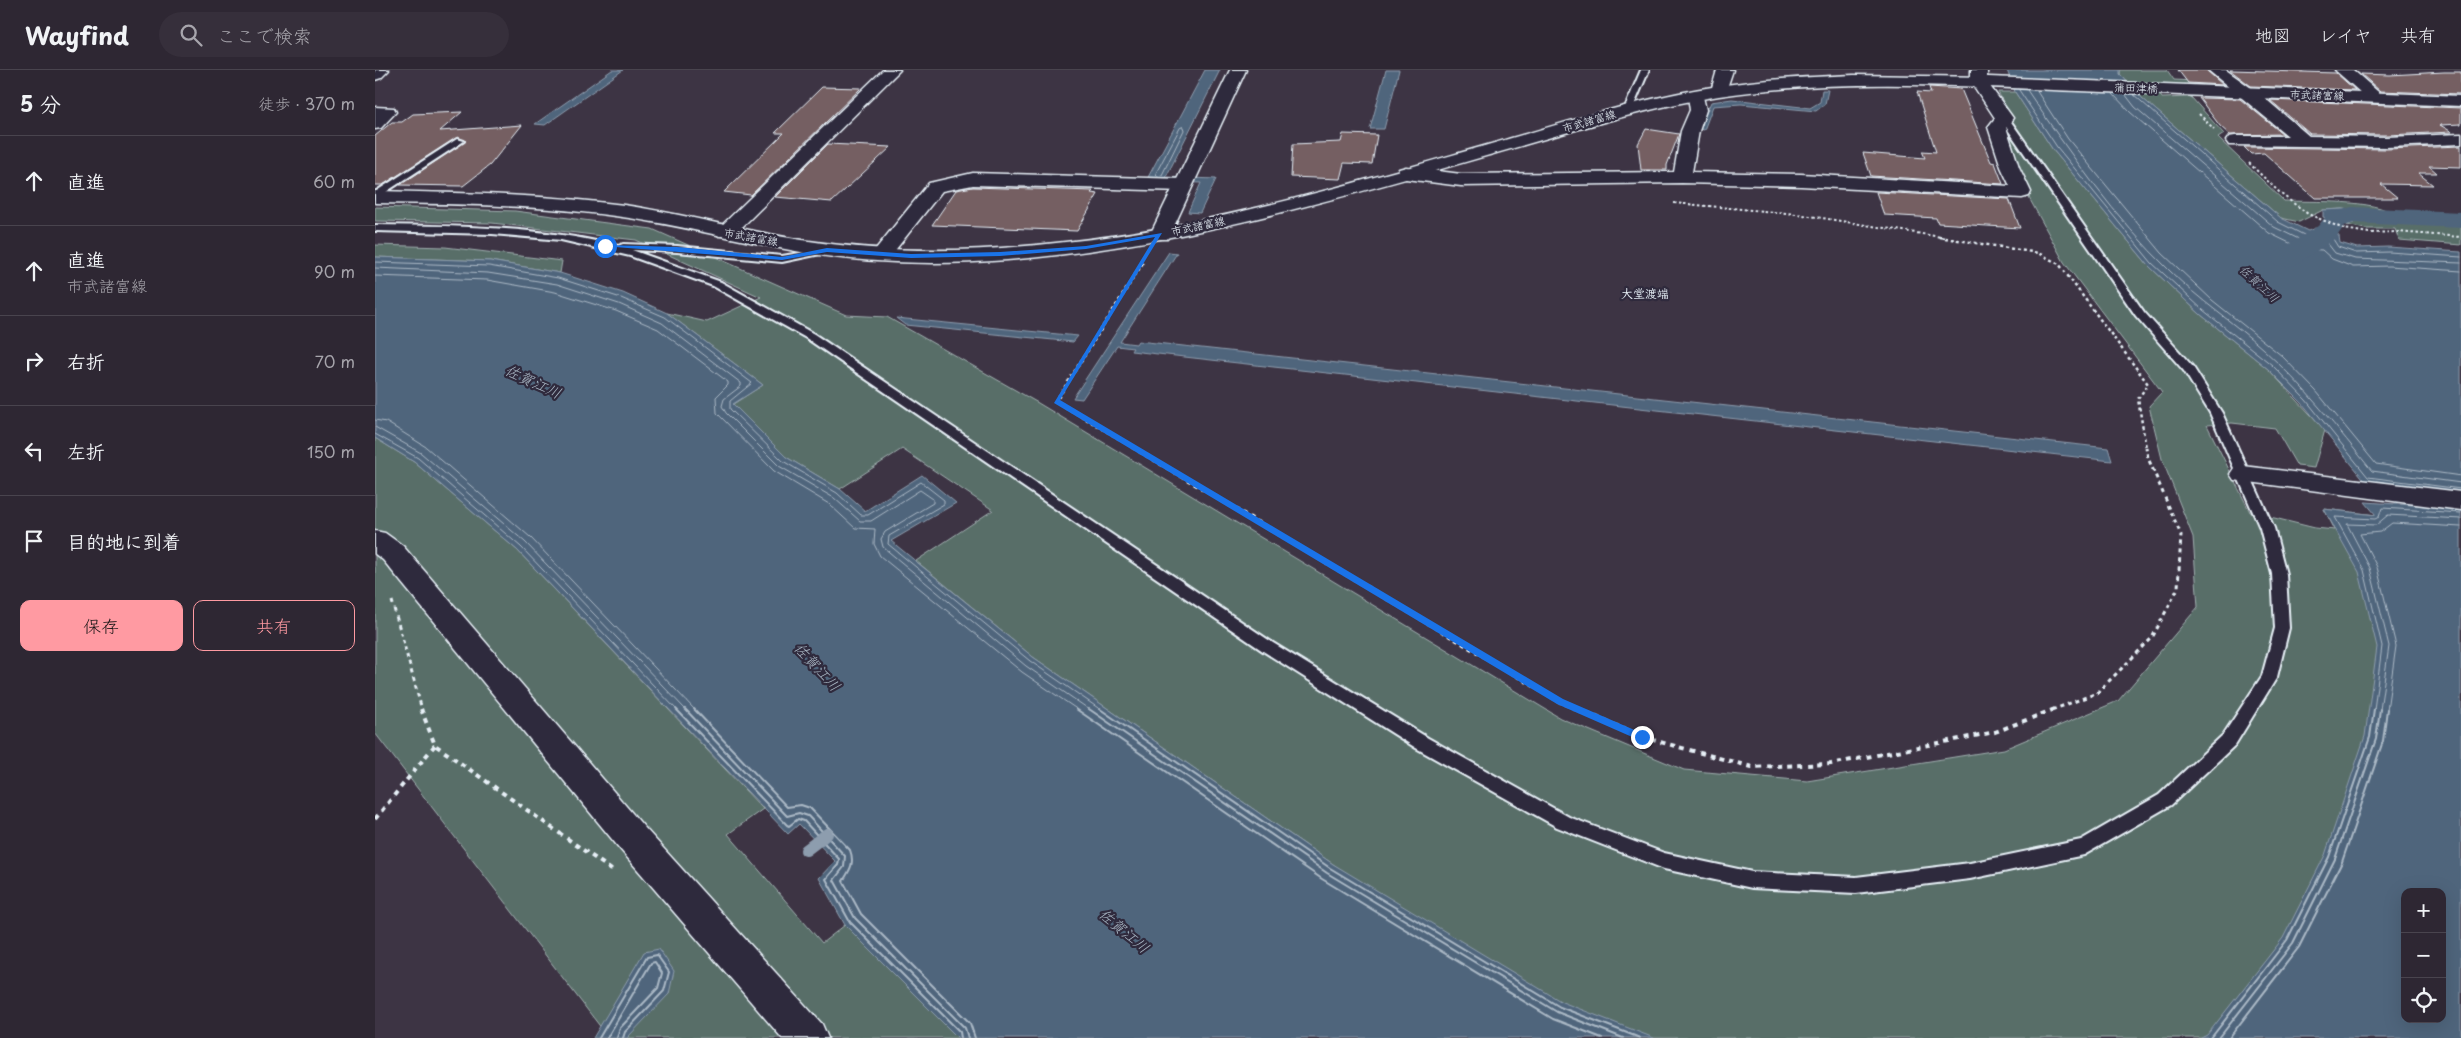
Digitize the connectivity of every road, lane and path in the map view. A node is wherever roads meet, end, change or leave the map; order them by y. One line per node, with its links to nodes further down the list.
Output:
1 (381, 70): 8 (street)
2 (892, 70): 31 (street)
3 (1238, 70): 26 (street)
4 (1645, 70): 16 (lane)
5 (1725, 70): 11 (street)
6 (2215, 70): 12 (street)
7 (2343, 70): 14 (street)
8 (375, 75)
9 (1979, 76): 10 (street, 蒲田津橋); 11 (street, 市武諸富線); 18 (street)
10 (2174, 90): 12 (street, 市武諸富線)
11 (1719, 91): 13 (street, 市武諸富線)
12 (2243, 93): 14 (street, 市武諸富線); 23 (street)
13 (1696, 96): 16 (street, 市武諸富線); 25 (street)
14 (2376, 98): 15 (street, 市武諸富線)
15 (2461, 101)
16 (1628, 110): 24 (street, 市武諸富線)
17 (375, 112): 19 (street)
18 (2004, 118): 25 (street); 37 (lane)
19 (375, 124)
20 (2461, 140): 23 (street)
21 (460, 141): 27 (lane)
22 (2235, 141): 23 (street)
23 (2304, 141)
24 (1406, 173): 25 (street); 32 (street, 市武諸富線)
25 (1682, 177)
26 (1186, 180): 32 (street); 36 (street)
27 (375, 197): 31 (street, 市武諸富線)
28 (1671, 203): 32 (path)
29 (2321, 220): 33 (path)
30 (375, 228): 34 (lane)
31 (726, 232): 35 (street, 市武諸富線)
32 (1160, 235): 36 (street, 市武諸富線)
33 (2461, 237)
34 (605, 246): 35 (lane); 37 (lane)
35 (827, 250): 36 (street, 市武諸富線)
36 (883, 254)
37 (2243, 474): 38 (street)
38 (2461, 502)
39 (384, 546): 40 (path); 43 (street)
40 (435, 745): 41 (path); 42 (path)
41 (375, 819)
42 (619, 876)
43 (808, 1038)

